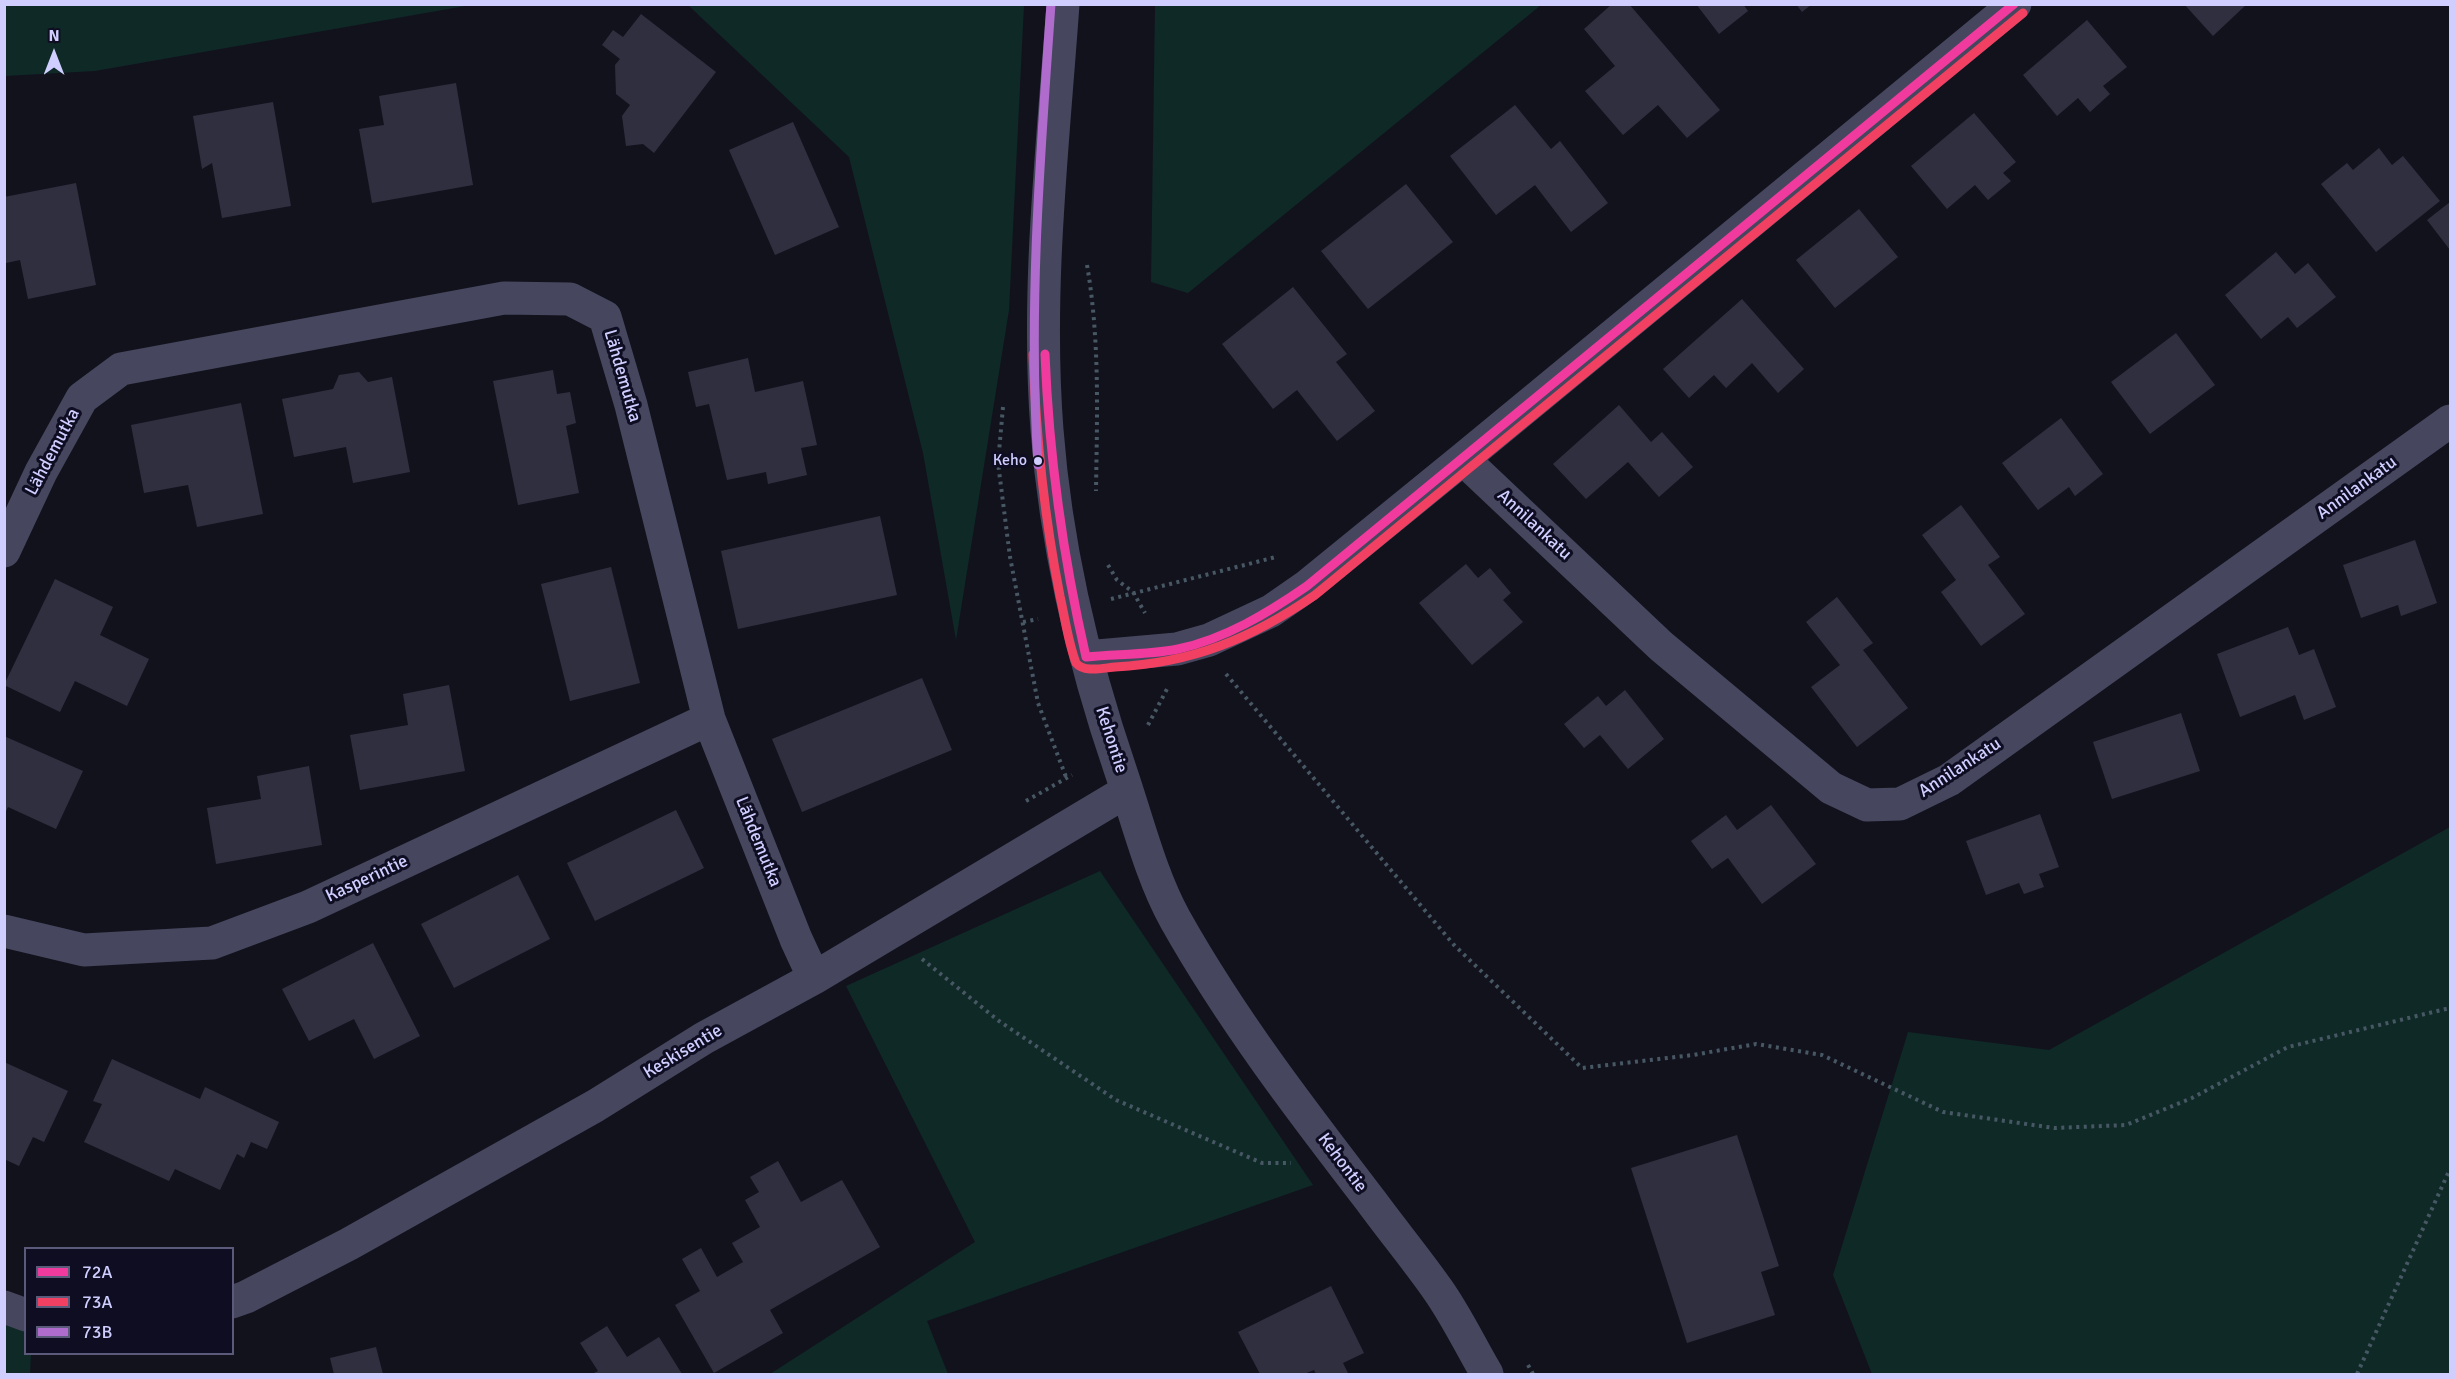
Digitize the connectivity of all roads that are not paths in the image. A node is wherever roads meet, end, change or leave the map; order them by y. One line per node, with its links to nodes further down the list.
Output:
1 (1063, 4): 6 (street, Kehontie)
2 (2015, 4): 4 (street)
3 (2451, 421): 4 (street, Annilankatu)
4 (1463, 459): 6 (street)
5 (4, 552): 7 (street, Lähdemutka)
6 (1086, 657): 8 (street, Kehontie)
7 (709, 719): 9 (street, Kasperintie); 10 (street, Lähdemutka)
8 (1127, 790): 10 (street, Keskisentie); 14 (street, Kehontie)
9 (4, 931)
10 (814, 978): 11 (street, Keskisentie)
11 (234, 1301)
12 (4, 1307): 13 (street)
13 (24, 1314)
14 (1487, 1374)

